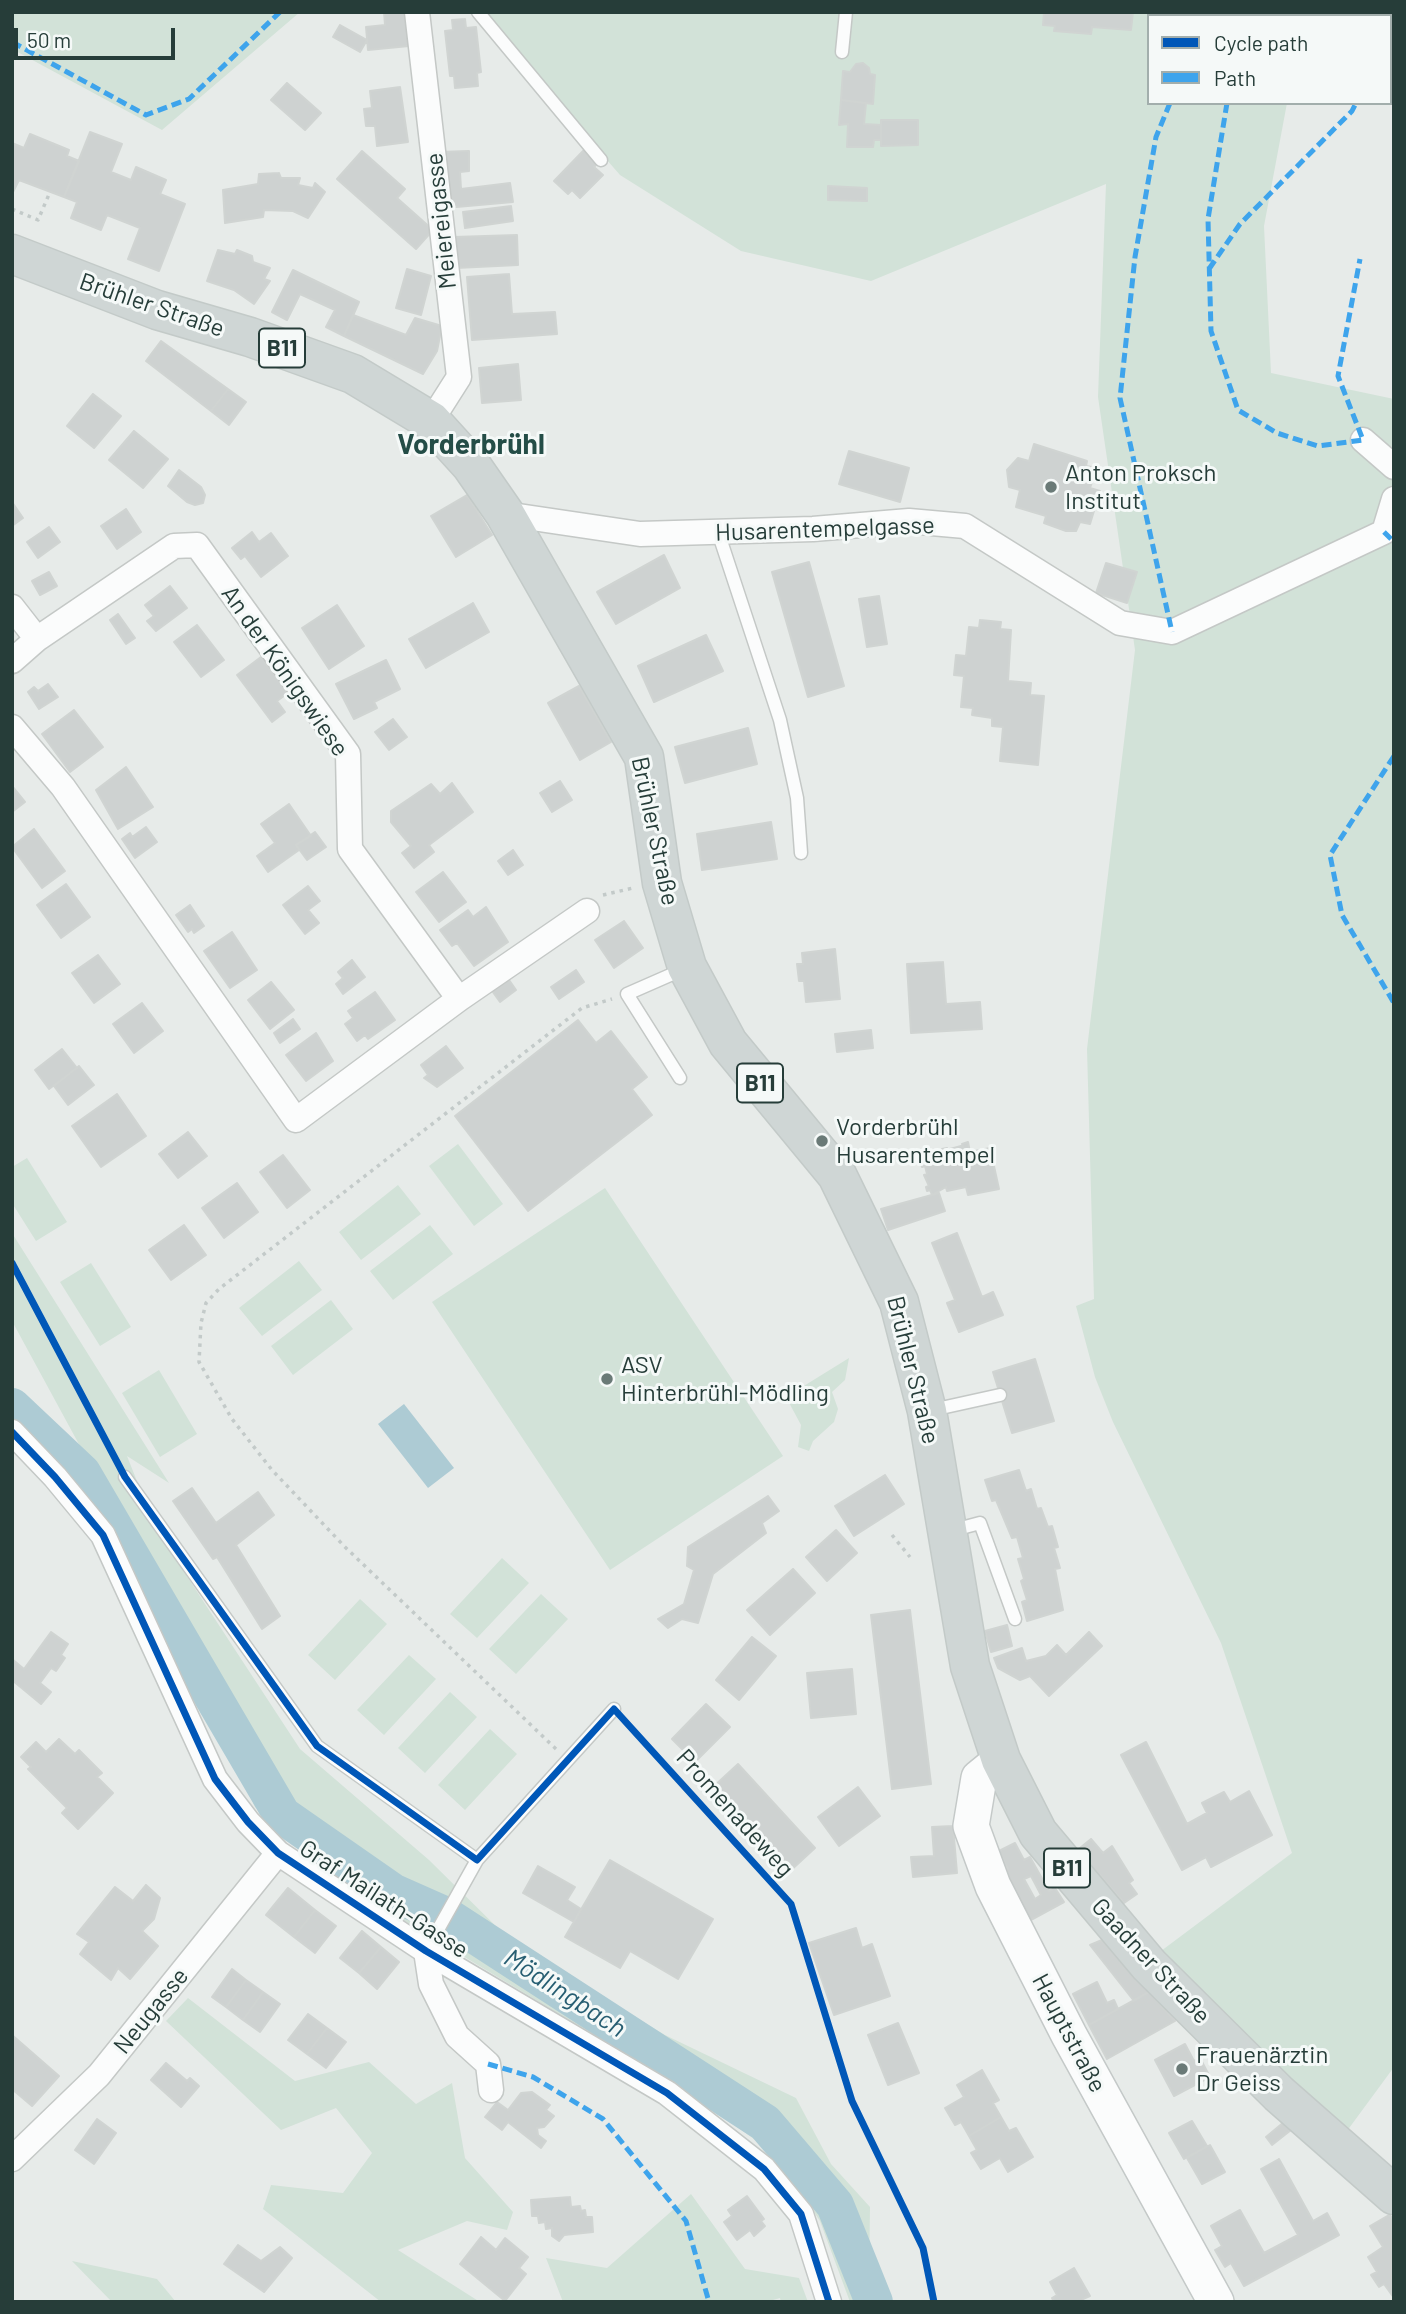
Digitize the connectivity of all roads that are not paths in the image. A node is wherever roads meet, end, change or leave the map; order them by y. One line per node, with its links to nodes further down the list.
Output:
1 (418, 12): 7 (street, Meiereigasse)
2 (478, 12): 5 (lane)
3 (846, 12): 4 (lane)
4 (842, 52)
5 (601, 160)
6 (12, 254): 7 (main road, Brühler Straße / B11)
7 (431, 421): 11 (main road, Brühler Straße / B11)
8 (1363, 440): 9 (street)
9 (1394, 467)
10 (1394, 499): 12 (street, Husarentempelgasse)
11 (505, 514): 12 (street, Husarentempelgasse); 19 (main road, Brühler Straße / B11)
12 (718, 532): 17 (lane)
13 (12, 607): 14 (street)
14 (37, 639): 15 (street, An der Königswiese); 20 (street, An der Königswiese)
15 (12, 661)
16 (12, 727): 20 (street)
17 (801, 853)
18 (587, 911): 20 (street)
19 (687, 967): 21 (lane); 23 (main road, Brühler Straße / B11)
20 (459, 999)
21 (680, 1078)
22 (1000, 1395): 23 (lane)
23 (927, 1410): 26 (main road, Brühler Straße / B11)
24 (12, 1432): 30 (street, Graf Mailath-Gasse)
25 (125, 1476): 31 (lane)
26 (946, 1532): 27 (lane); 29 (main road, Brühler Straße / B11)
27 (1015, 1619)
28 (614, 1709): 31 (lane)
29 (1000, 1760): 35 (main road, Gaadner Straße / B11); 37 (street, Hauptstraße)
30 (278, 1853): 32 (street, Graf Mailath-Gasse); 34 (street, Neugasse)
31 (477, 1860): 32 (lane)
32 (428, 1946): 33 (street); 36 (street, Graf Mailath-Gasse)
33 (491, 2090)
34 (12, 2159)
35 (1394, 2195)
36 (829, 2302)
37 (1216, 2302)

